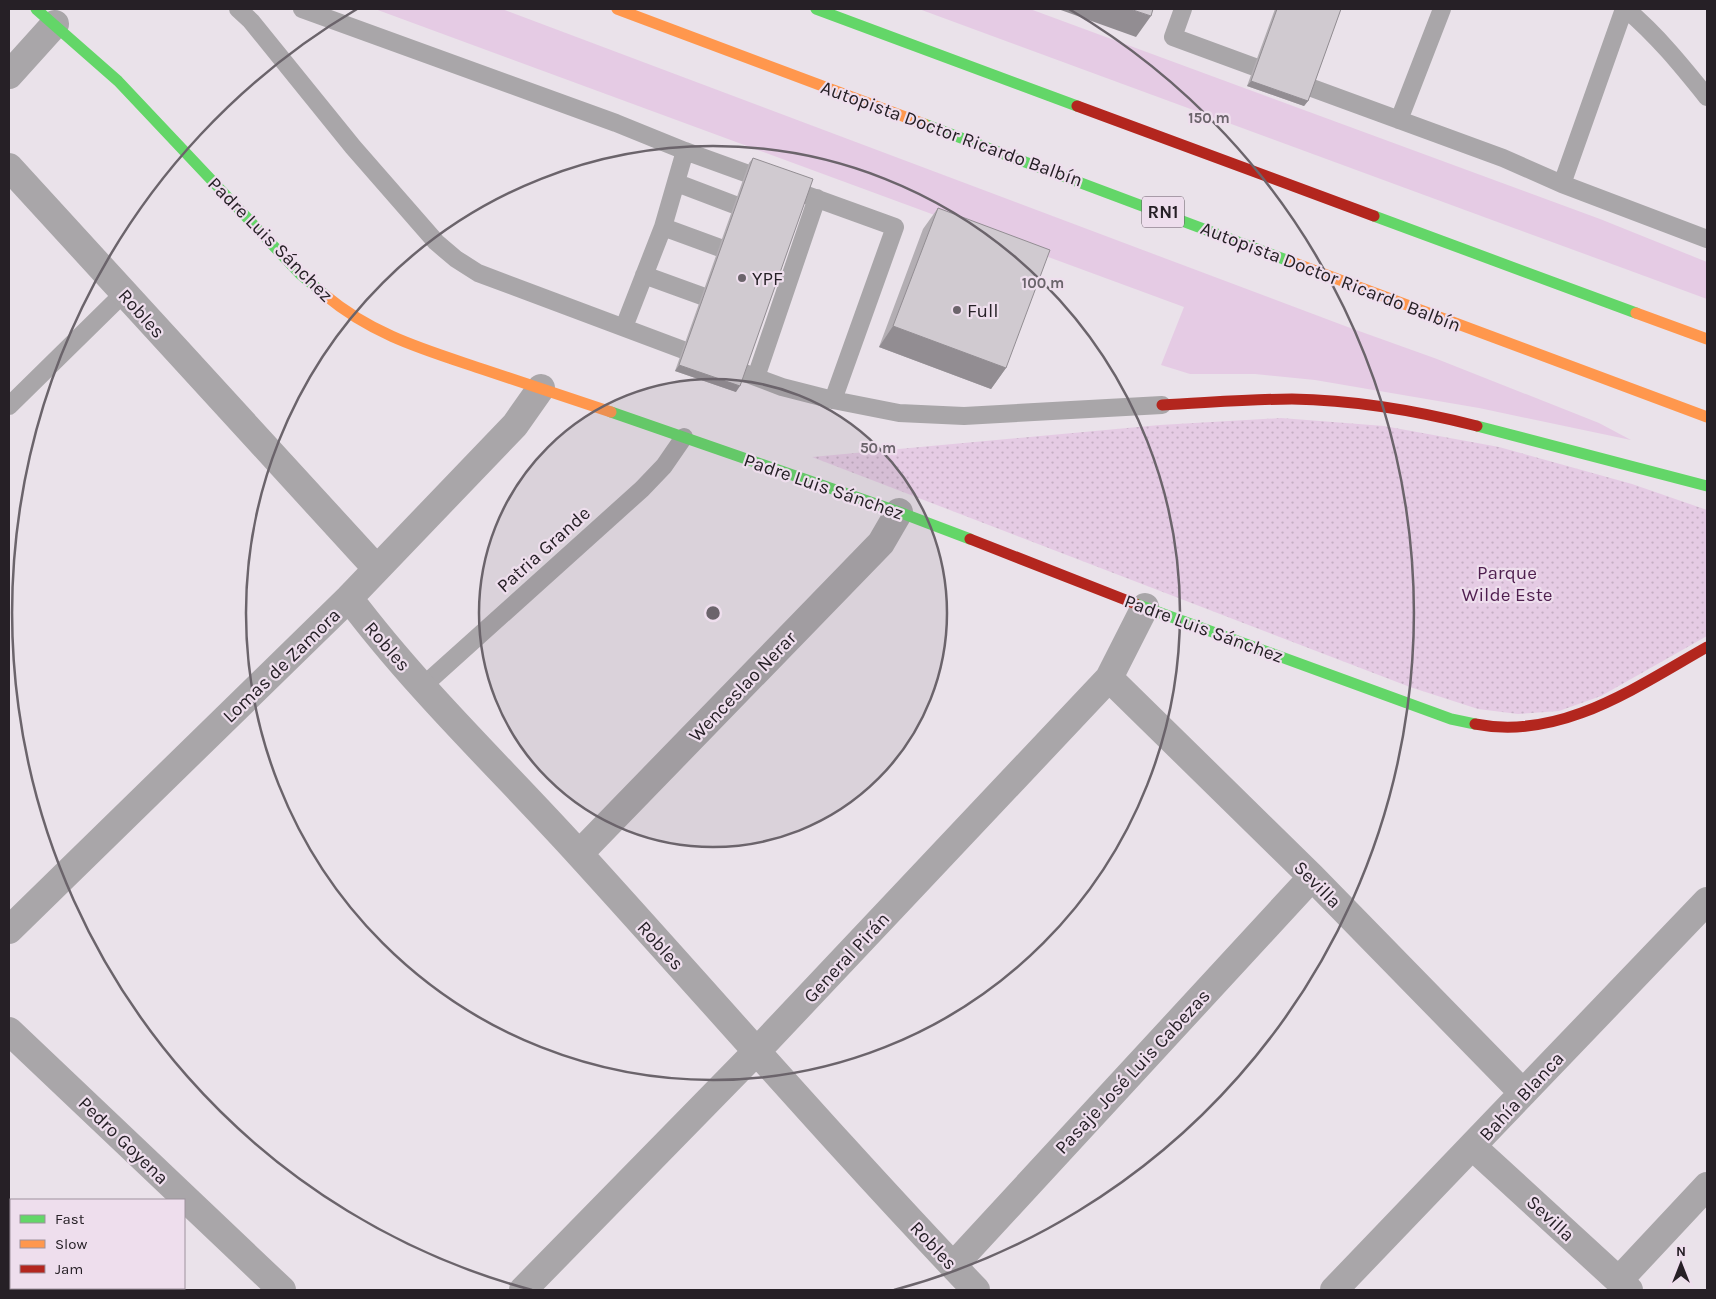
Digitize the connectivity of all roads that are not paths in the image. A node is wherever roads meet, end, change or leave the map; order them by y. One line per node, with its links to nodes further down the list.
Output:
1 (238, 9): 30 (lane)
2 (302, 9): 12 (lane)
3 (617, 9): 37 (main road, Autopista Doctor Ricardo Balbín / RN1)
4 (816, 9): 31 (main road)
5 (1183, 9): 11 (lane)
6 (1442, 9): 11 (lane)
7 (1626, 9): 10 (lane); 15 (lane)
8 (45, 16): 9 (street); 33 (main road, Padre Luis Sánchez)
9 (9, 75)
10 (1707, 98)
11 (1399, 120): 15 (lane)
12 (685, 151): 14 (lane); 16 (lane)
13 (9, 167): 26 (street, Robles)
14 (677, 183): 17 (lane); 19 (lane)
15 (1562, 184): 21 (lane)
16 (817, 198): 20 (lane); 34 (lane)
17 (769, 218)
18 (787, 224): 20 (lane)
19 (662, 227): 22 (lane); 25 (lane)
20 (806, 231): 24 (lane)
21 (1707, 239)
22 (754, 261)
23 (773, 268): 24 (lane)
24 (791, 274): 29 (lane)
25 (644, 275): 27 (lane); 30 (lane)
26 (124, 293): 35 (lane); 41 (street, Robles)
27 (737, 309)
28 (756, 316): 29 (lane)
29 (774, 322): 32 (lane)
30 (624, 327): 32 (lane)
31 (1707, 339)
32 (756, 377): 34 (lane)
33 (541, 388): 38 (main road, Padre Luis Sánchez); 41 (street, Lomas de Zamora)
34 (833, 400): 36 (lane)
35 (9, 406)
36 (1162, 406): 39 (main road)
37 (1707, 417)
38 (684, 437): 40 (main road, Padre Luis Sánchez); 46 (lane, Patria Grande)
39 (1707, 486)
40 (899, 512): 43 (main road, Padre Luis Sánchez); 47 (street, Wenceslao Nerar)
41 (376, 569): 42 (street, Lomas de Zamora)
42 (349, 598): 46 (street, Robles); 50 (street, Lomas de Zamora)
43 (1145, 607): 44 (main road, Padre Luis Sánchez); 45 (street, General Pirán)
44 (1707, 647)
45 (1109, 678): 48 (street, Sevilla); 52 (street, General Pirán)
46 (423, 686): 47 (street, Robles)
47 (579, 854): 52 (street, Robles)
48 (1312, 877): 53 (street, Sevilla); 56 (street, Pasaje José Luis Cabezas)
49 (1707, 901): 53 (street, Bahía Blanca)
50 (9, 930)
51 (9, 1031): 58 (street, Pedro Goyena)
52 (757, 1051): 56 (street, Robles); 59 (street, General Pirán)
53 (1524, 1093): 54 (street, Bahía Blanca)
54 (1473, 1147): 57 (street, Sevilla); 61 (street, Bahía Blanca)
55 (1707, 1186): 57 (street)
56 (953, 1266): 60 (street, Robles)
57 (1624, 1285)
58 (282, 1290)
59 (522, 1290)
60 (976, 1290)
61 (1334, 1290)

